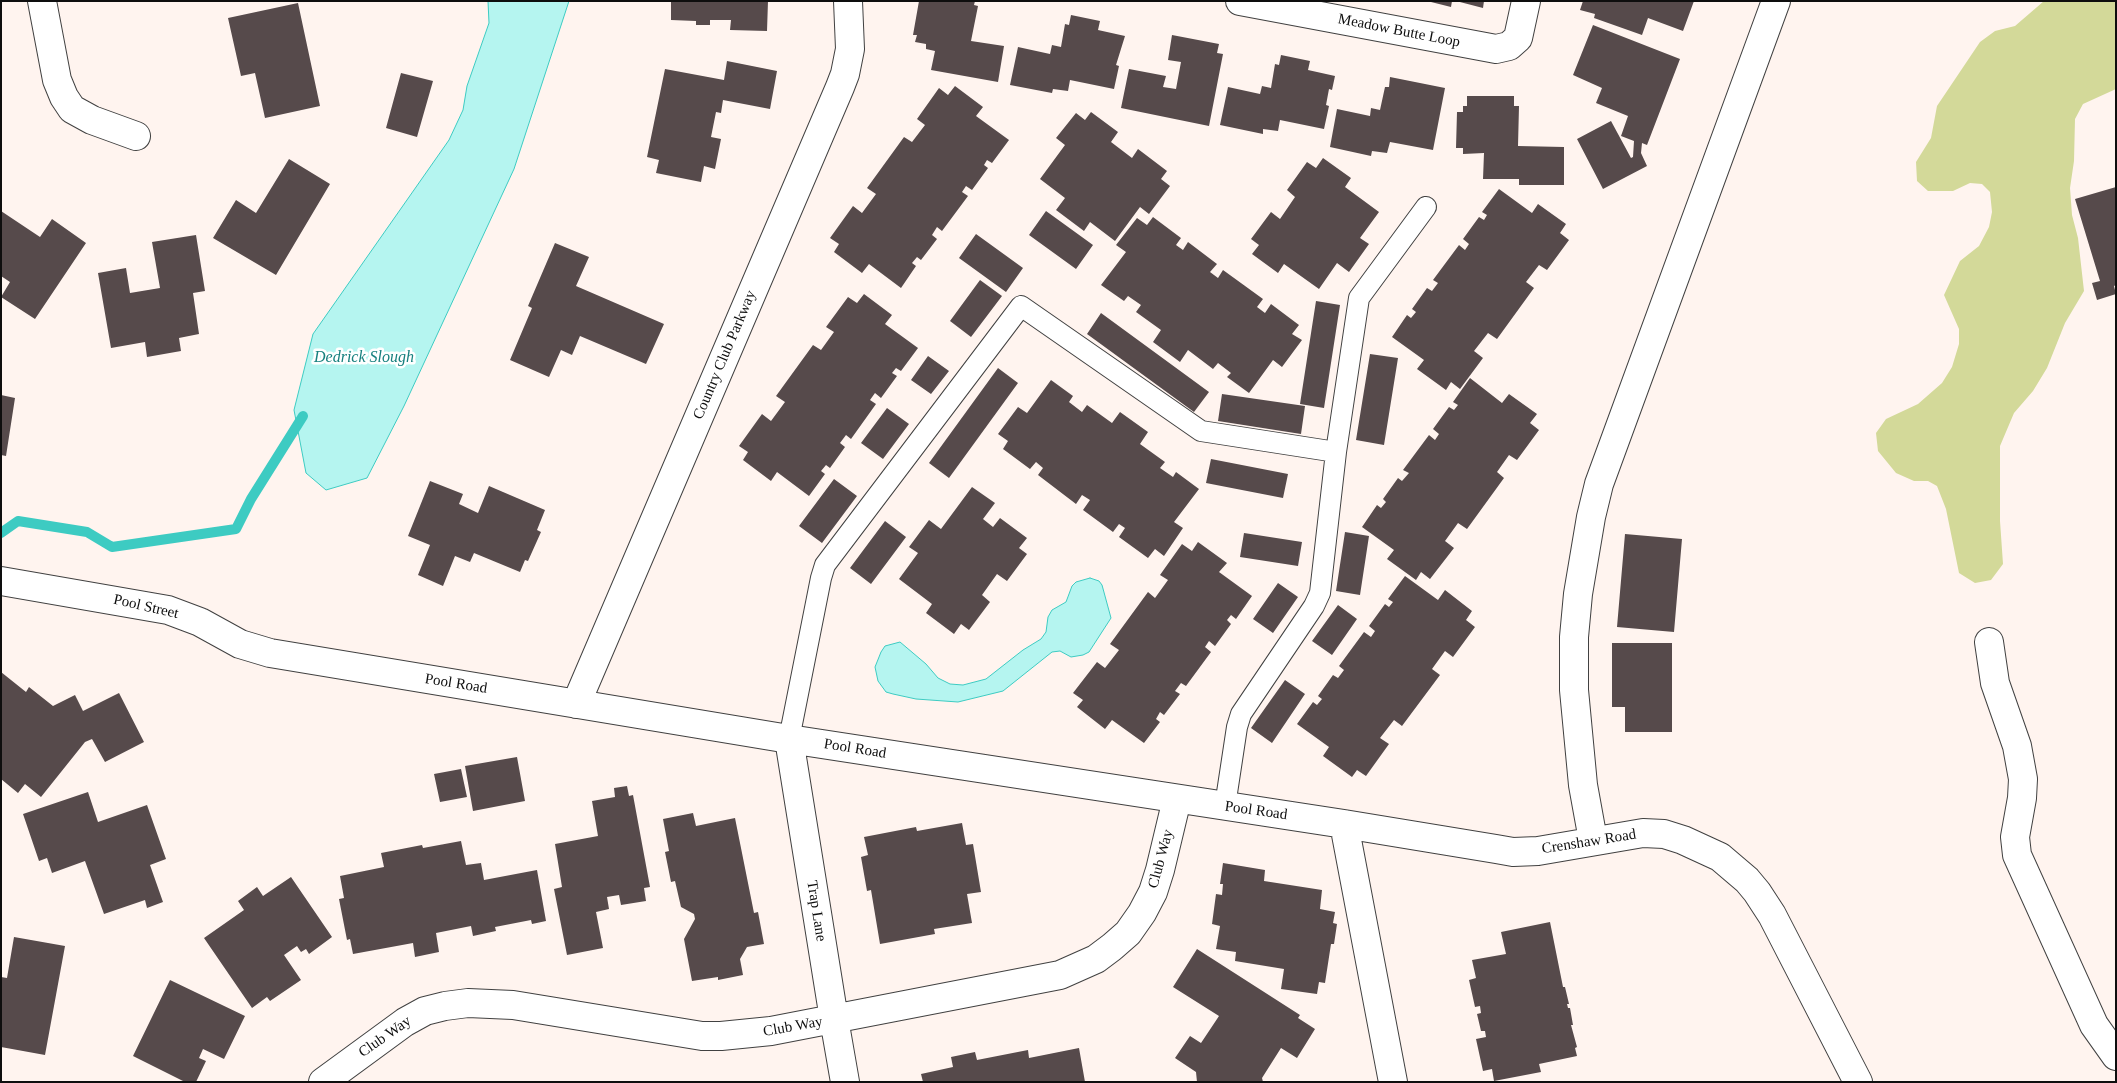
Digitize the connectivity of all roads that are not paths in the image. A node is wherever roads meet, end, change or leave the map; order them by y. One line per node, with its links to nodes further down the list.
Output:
1 (42, 1): 6 (street)
2 (848, 1): 12 (street, Country Club Parkway)
3 (1240, 1): 4 (street, Meadow Butte Loop)
4 (1526, 1)
5 (1776, 1): 18 (street)
6 (136, 136)
7 (1426, 207): 8 (lane)
8 (1336, 452): 13 (lane); 15 (lane)
9 (1, 581): 11 (street, Pool Street)
10 (1990, 642): 20 (street)
11 (314, 661): 12 (street, Pool Road)
12 (576, 704): 13 (street, Pool Road)
13 (788, 739): 14 (street, Pool Road); 19 (street, Trap Lane)
14 (1177, 799): 15 (street, Pool Road); 19 (street, Club Way)
15 (1225, 806): 16 (street, Pool Road)
16 (1344, 824): 17 (street, Pool Road); 23 (street)
17 (1398, 833): 18 (street, Crenshaw Road)
18 (1593, 840): 24 (street, Crenshaw Road)
19 (834, 1020): 21 (street, Club Way); 22 (street, Trap Lane)
20 (2116, 1056)
21 (323, 1082)
22 (845, 1082)
23 (1393, 1082)
24 (1858, 1082)

